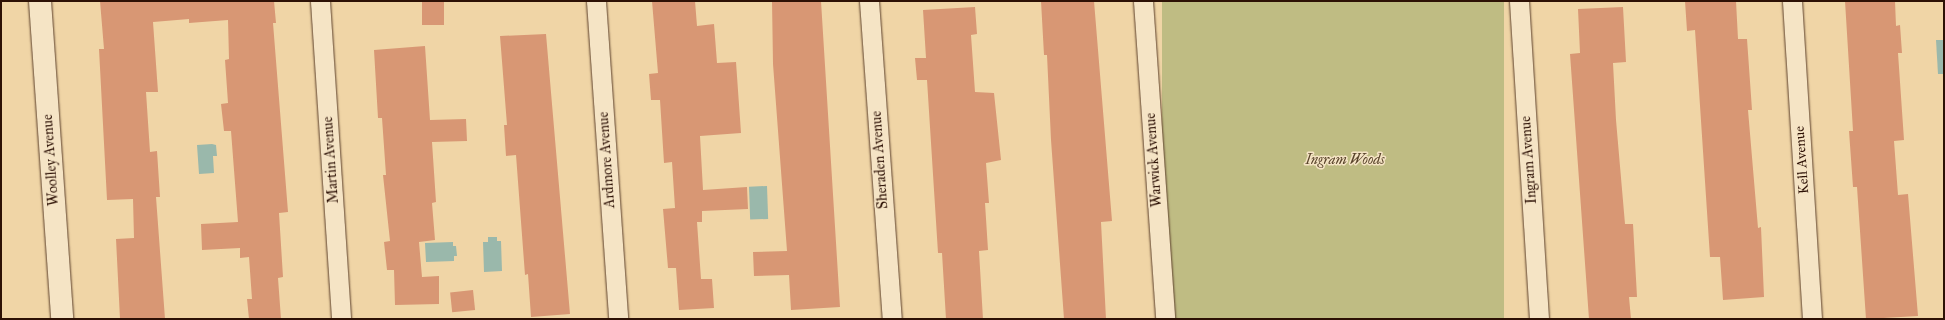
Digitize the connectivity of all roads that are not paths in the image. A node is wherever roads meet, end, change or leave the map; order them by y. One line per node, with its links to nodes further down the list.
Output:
1 (40, 1): 8 (street, Woolley Avenue)
2 (320, 1): 9 (street, Martin Avenue)
3 (596, 1): 10 (street, Ardmore Avenue)
4 (869, 1): 11 (street, Sheraden Avenue)
5 (1144, 1): 12 (street, Warwick Avenue)
6 (1519, 1): 13 (street, Ingram Avenue)
7 (1792, 1): 14 (street, Kell Avenue)
8 (62, 319)
9 (341, 319)
10 (618, 319)
11 (892, 319)
12 (1165, 319)
13 (1539, 319)
14 (1812, 319)

